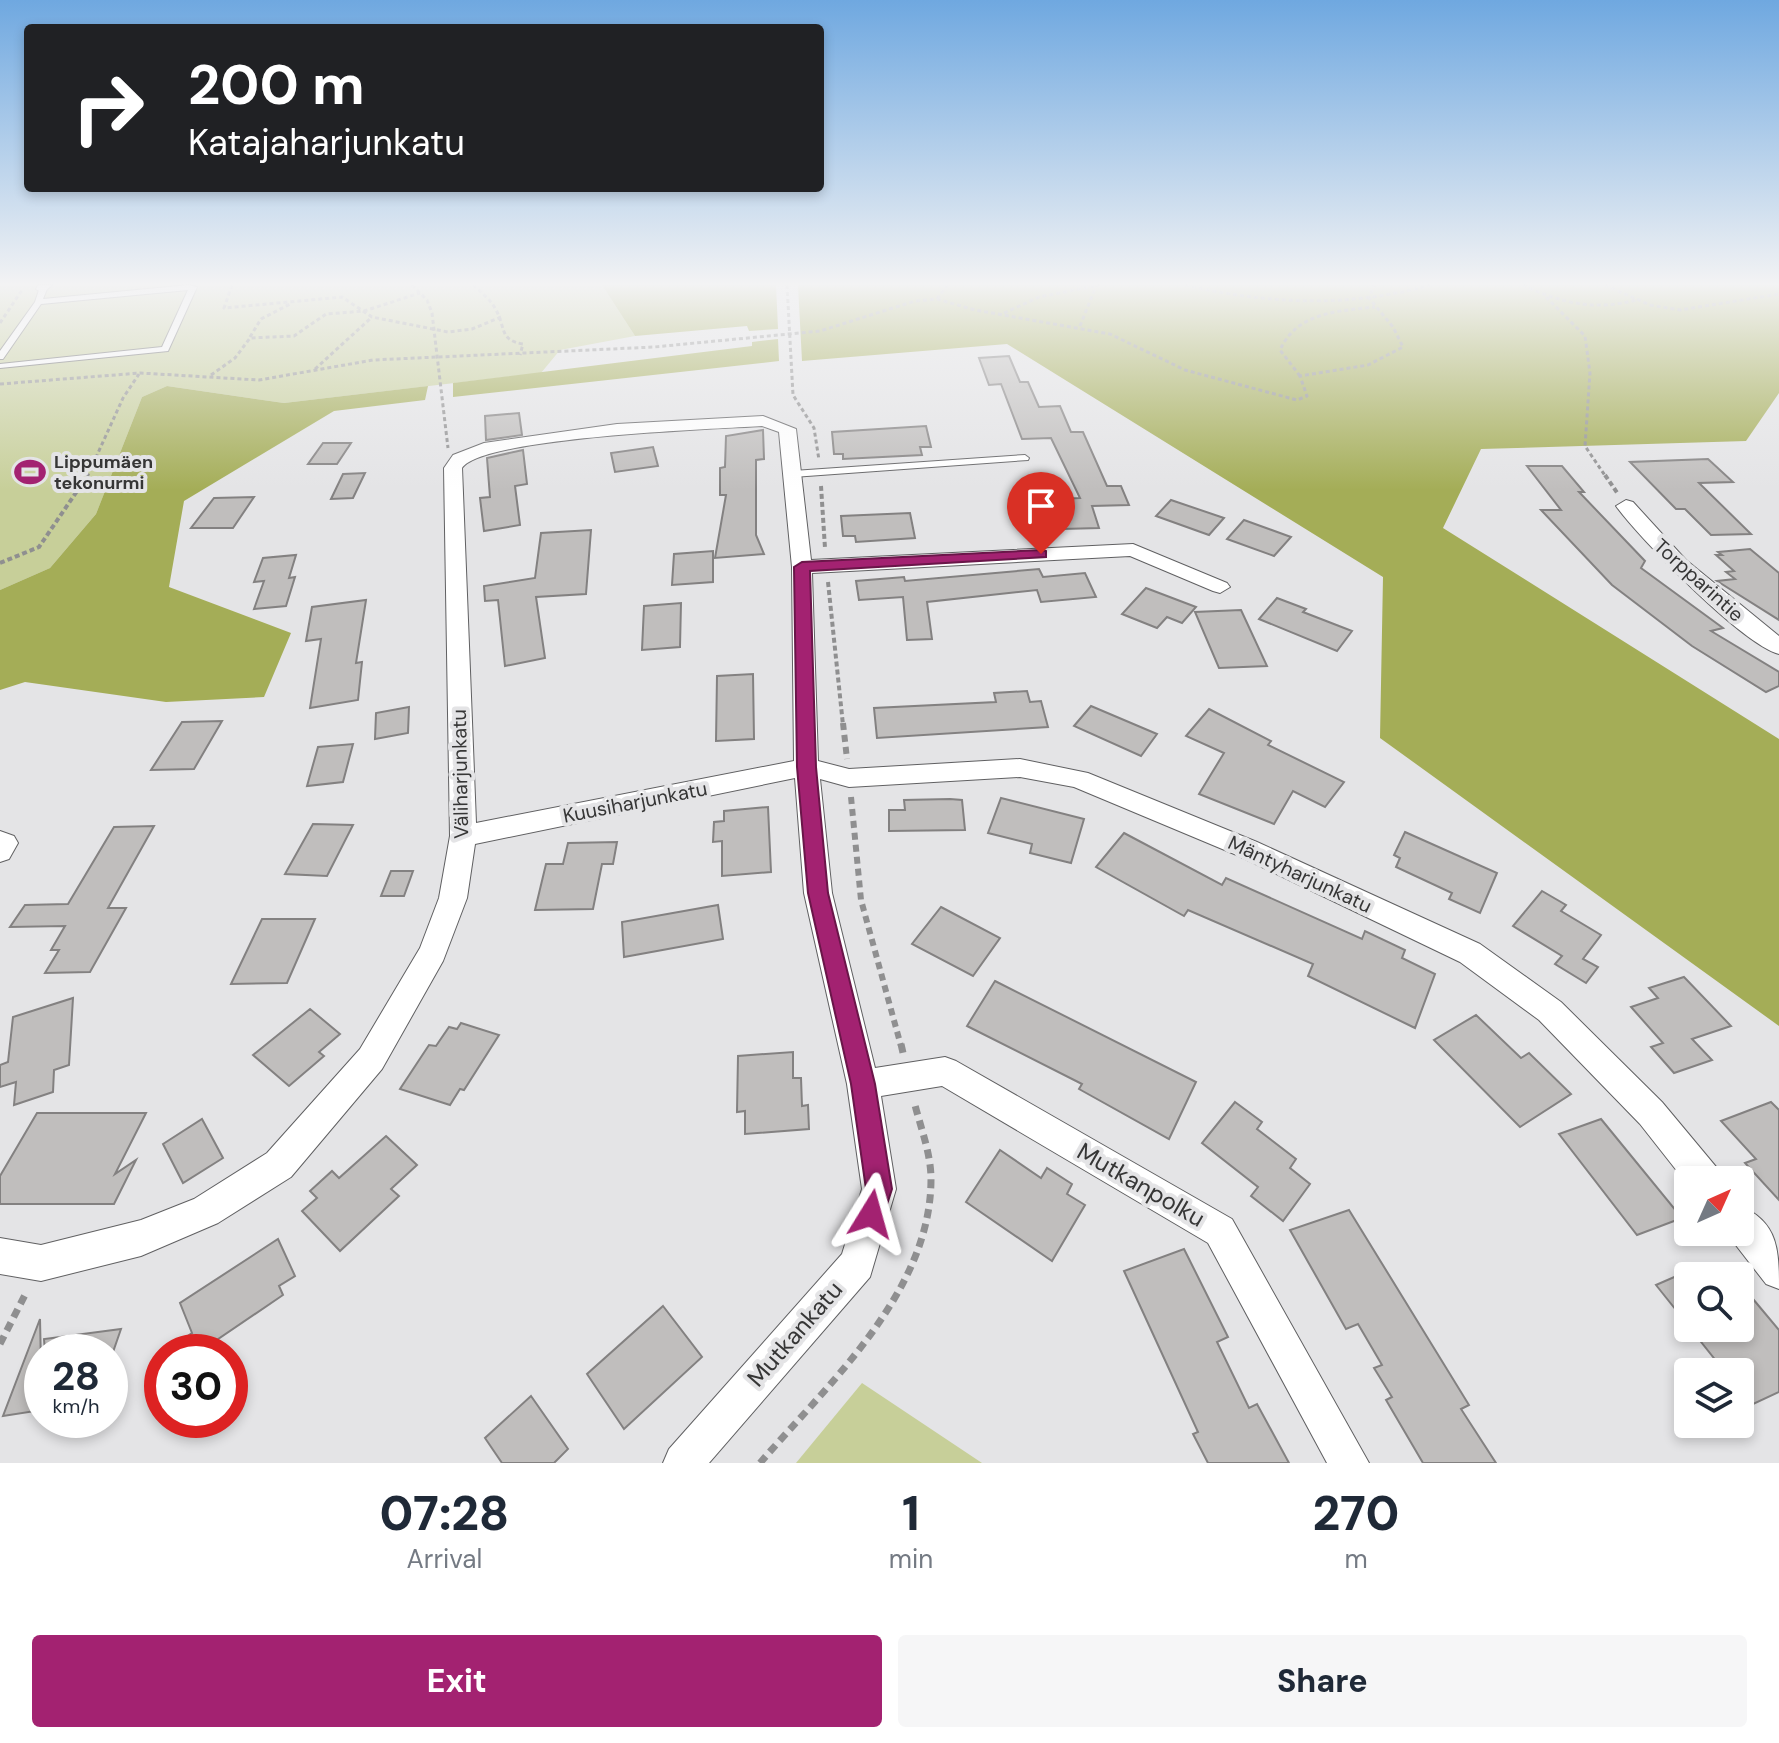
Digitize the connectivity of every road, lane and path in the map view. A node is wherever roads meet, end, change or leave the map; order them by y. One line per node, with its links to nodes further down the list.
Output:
1 (124, 353): 12 (lane)
2 (239, 353): 16 (path)
3 (332, 353): 13 (path)
4 (549, 353): 10 (path)
5 (792, 353): 20 (path)
6 (1155, 353): 15 (path)
7 (1283, 353): 15 (path)
8 (1396, 353): 15 (path)
9 (1587, 353): 21 (path)
10 (520, 355): 11 (path)
11 (435, 356): 13 (path); 19 (path)
12 (0, 366)
13 (314, 370): 16 (path)
14 (140, 373): 16 (path); 17 (path); 22 (path)
15 (1300, 376)
16 (209, 377)
17 (0, 384)
18 (1025, 458): 20 (lane)
19 (459, 459): 20 (street, Mutkankatu); 28 (street, Väliharjunkatu)
20 (807, 473): 23 (street, Mutkankatu); 23 (path)
21 (1626, 506): 25 (street, Torpparintie)
22 (0, 563)
23 (814, 566): 24 (street); 26 (street, Mutkankatu); 27 (path)
24 (1220, 587)
25 (1779, 647)
26 (806, 767): 27 (street, Mäntyharjunkatu); 28 (street, Kuusiharjunkatu); 32 (street, Mutkankatu)
27 (849, 778): 31 (path); 33 (street, Mäntyharjunkatu)
28 (463, 836): 36 (street, Väliharjunkatu)
29 (0, 841): 30 (street)
30 (0, 852)
31 (910, 1079): 32 (street, Mutkanpolku); 40 (path); 41 (street, Mutkanpolku)
32 (863, 1084): 39 (street, Mutkankatu)
33 (1694, 1166)
34 (1754, 1240): 37 (street)
35 (0, 1256): 36 (street, Väliharjunkatu)
36 (41, 1263): 38 (path)
37 (1779, 1271)
38 (0, 1344)
39 (683, 1463)
40 (760, 1463)
41 (1349, 1463)

